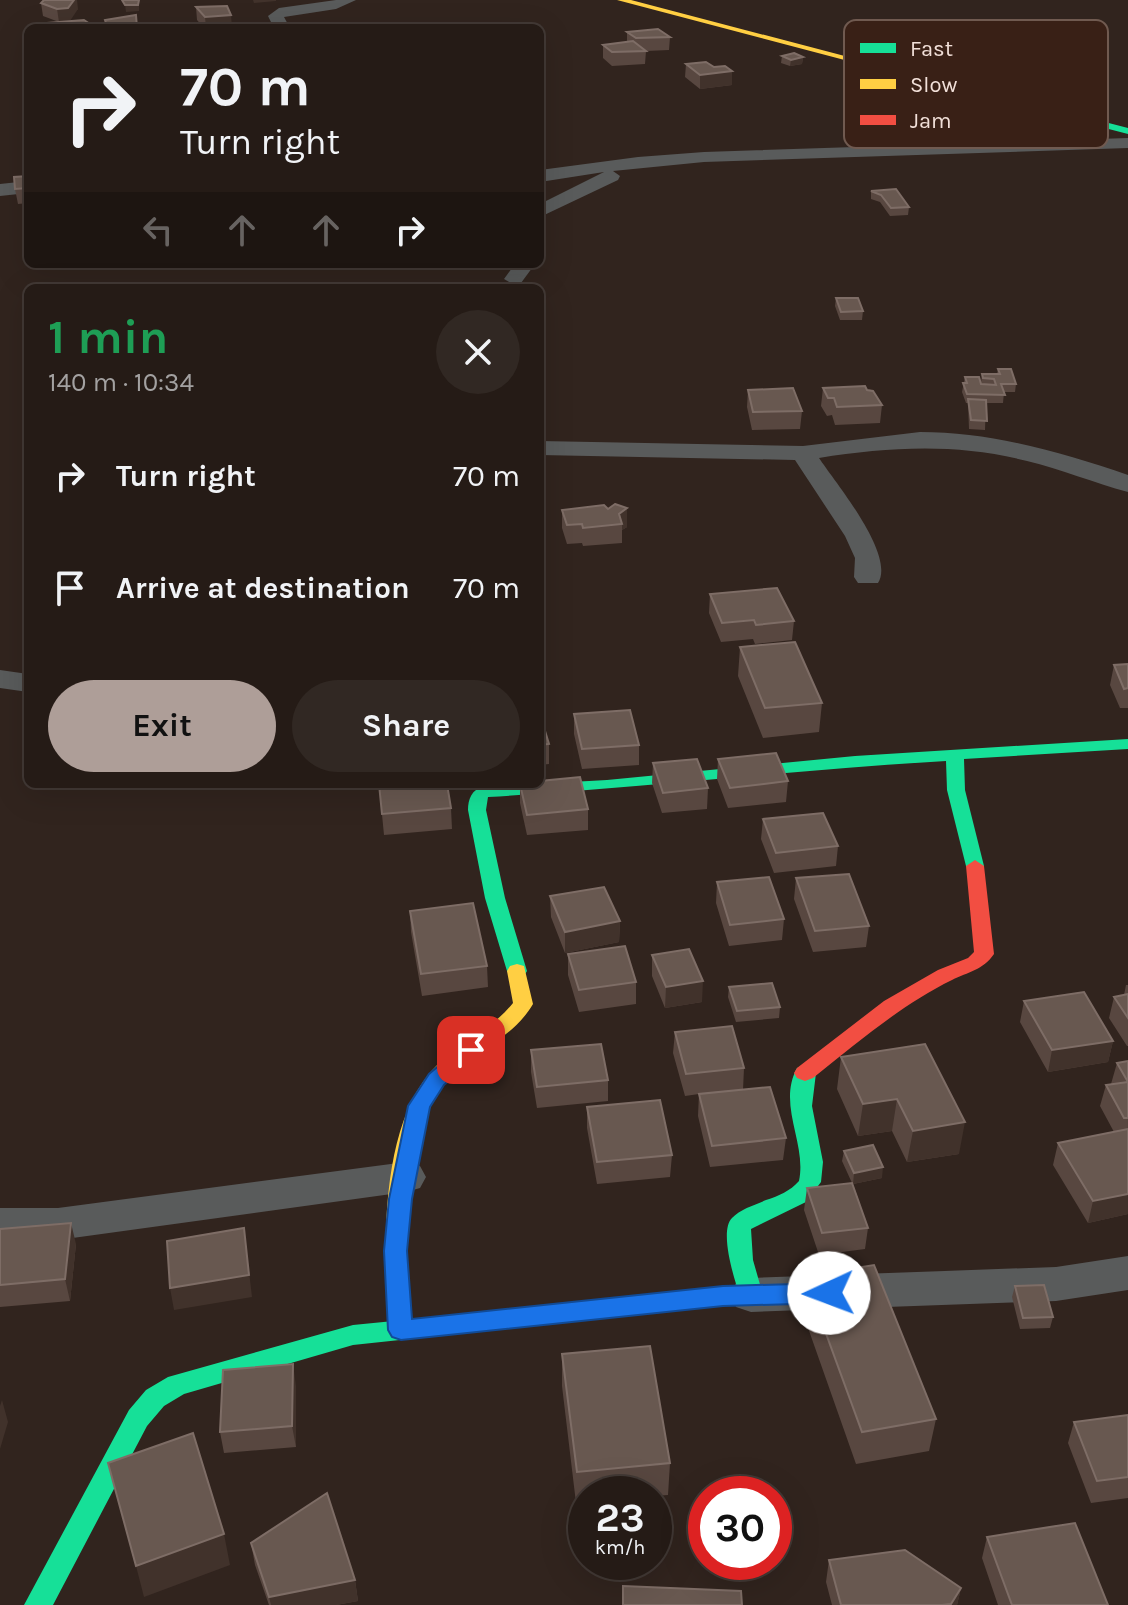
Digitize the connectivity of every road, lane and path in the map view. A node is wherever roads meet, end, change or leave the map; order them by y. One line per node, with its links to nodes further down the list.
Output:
1 (349, 0): 3 (street)
2 (621, 0): 4 (street)
3 (280, 24)
4 (844, 58)
5 (1108, 126): 6 (street)
6 (1128, 131)
7 (1128, 143): 8 (street)
8 (1108, 144)
9 (999, 148): 10 (street)
10 (638, 162): 11 (street); 14 (street)
11 (544, 175)
12 (24, 187): 13 (street)
13 (0, 190)
14 (544, 209)
15 (544, 448): 16 (street)
16 (803, 453): 17 (street); 18 (street)
17 (1128, 484)
18 (868, 577)
19 (0, 679): 20 (street)
20 (24, 682)
21 (1128, 744): 22 (street)
22 (955, 756): 23 (street); 28 (street)
23 (544, 787)
24 (535, 788): 25 (street)
25 (406, 1177): 26 (street); 29 (street)
26 (0, 1224)
27 (1128, 1273): 28 (street)
28 (751, 1295): 29 (street)
29 (401, 1330): 30 (street)
30 (38, 1605)

